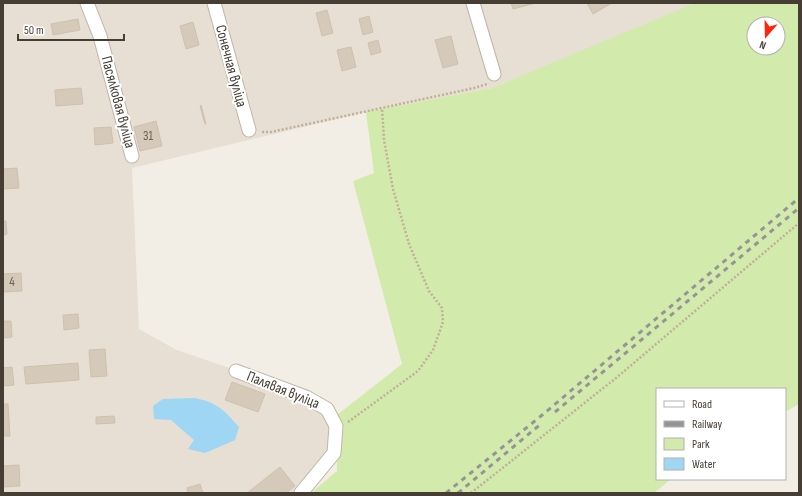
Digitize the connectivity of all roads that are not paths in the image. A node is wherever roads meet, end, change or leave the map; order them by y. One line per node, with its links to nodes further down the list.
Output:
1 (87, 3): 6 (street, Пасялковая вуліца)
2 (214, 3): 5 (street, Сонечная вуліца)
3 (473, 3): 4 (street)
4 (494, 74)
5 (249, 130)
6 (132, 156)
7 (236, 371): 8 (street, Палявая вуліца)
8 (301, 493)

